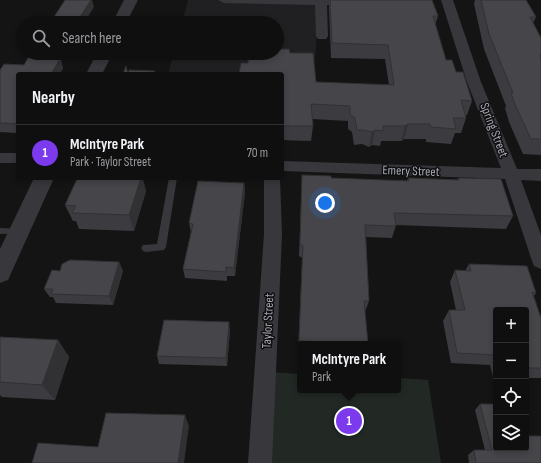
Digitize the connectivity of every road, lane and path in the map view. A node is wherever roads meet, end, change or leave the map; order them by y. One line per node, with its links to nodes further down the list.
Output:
1 (131, 0): 6 (street)
2 (224, 0): 3 (street)
3 (321, 2): 4 (street); 7 (street)
4 (362, 2)
5 (445, 3): 13 (street, Spring Street)
6 (123, 16)
7 (322, 36)
8 (101, 60): 9 (street)
9 (95, 72)
10 (0, 158): 11 (street)
11 (16, 158)
12 (284, 166): 13 (street, Emery Street)
13 (511, 174): 14 (street, Emery Street); 20 (street, Spring Street)
14 (541, 175)
15 (43, 180): 18 (street)
16 (173, 180): 19 (lane)
17 (272, 180): 22 (street, Taylor Street)
18 (10, 231): 21 (street)
19 (146, 248)
20 (541, 261)
21 (0, 273)
22 (260, 463)

